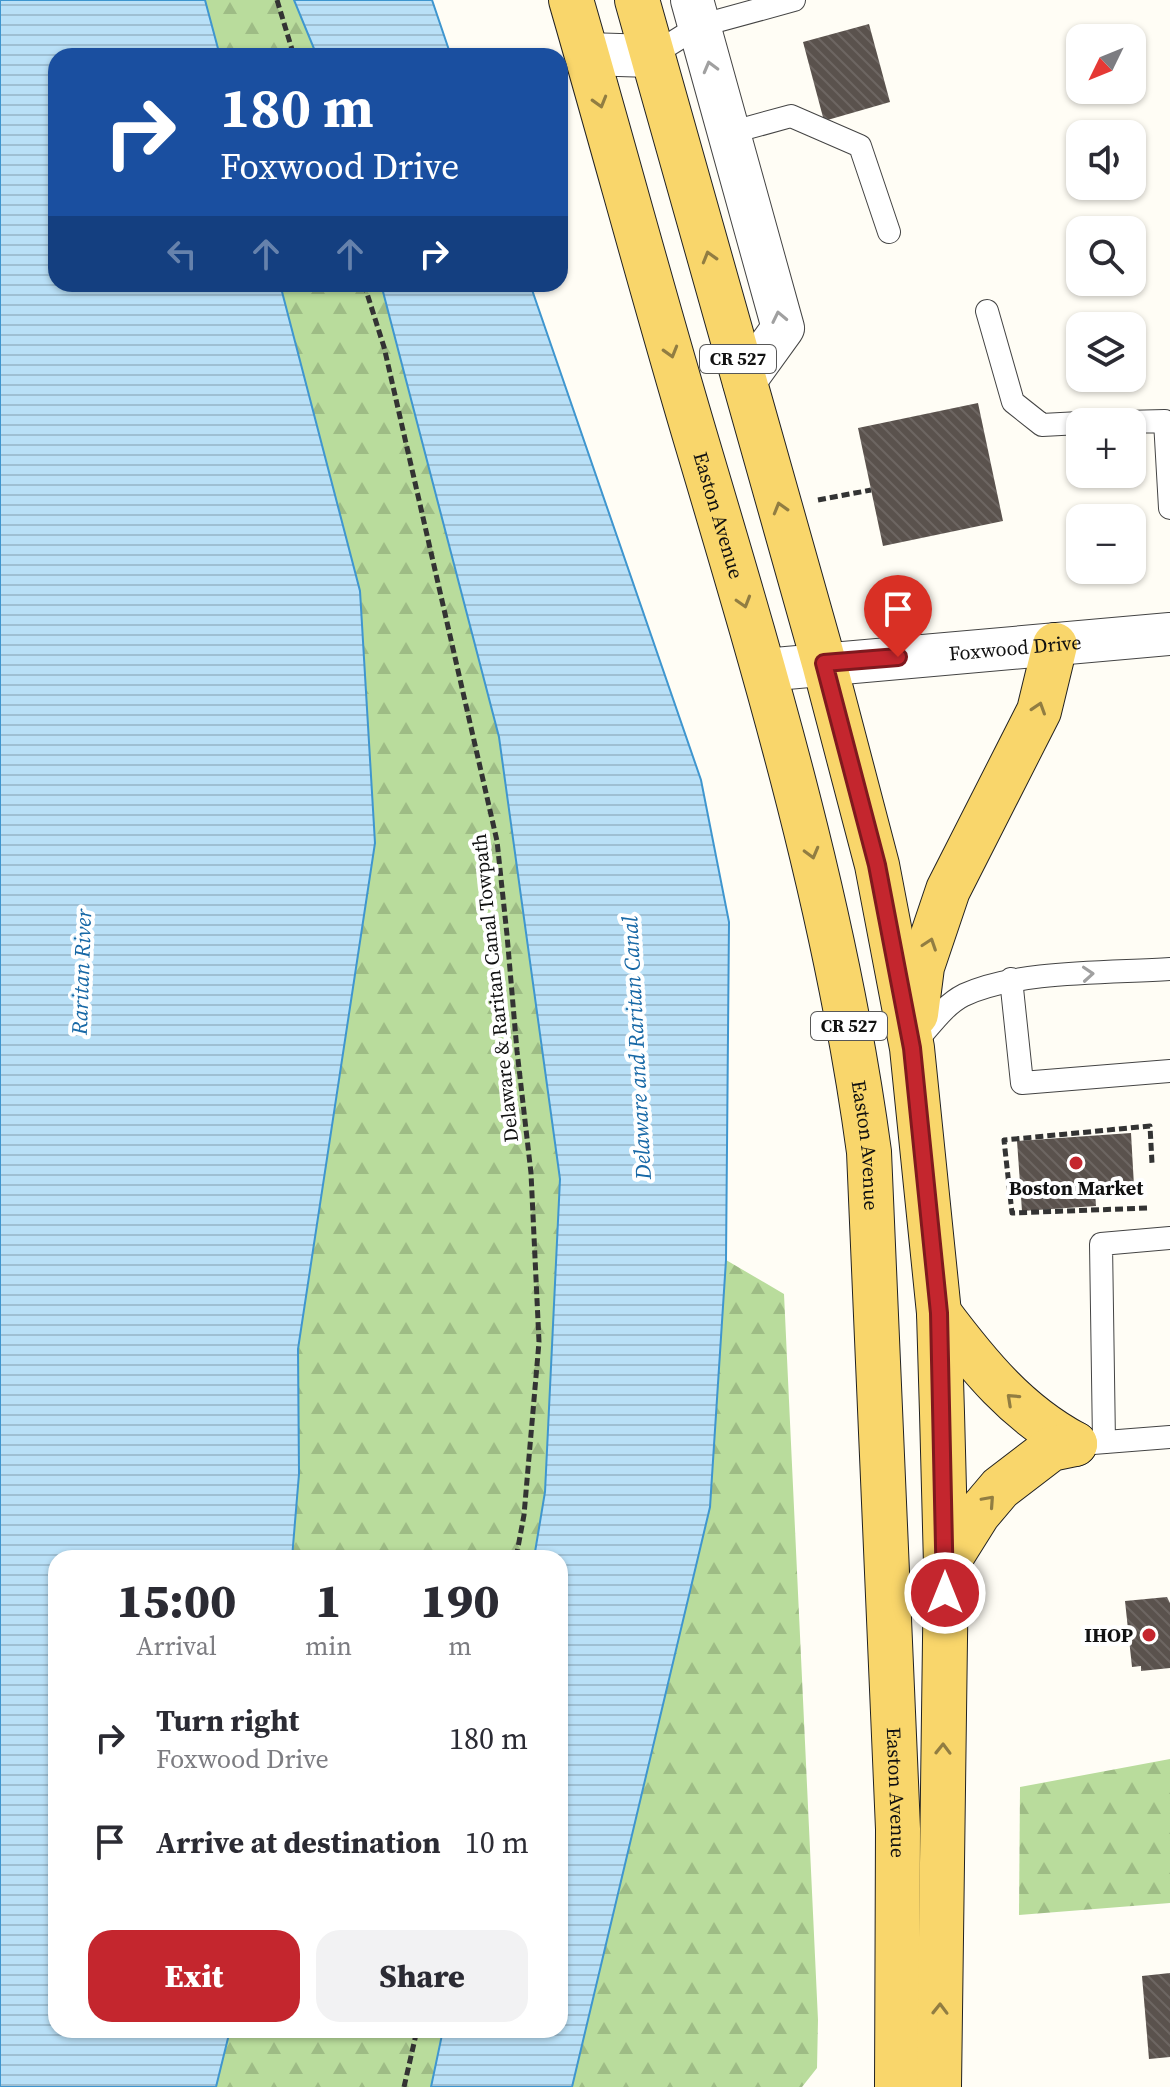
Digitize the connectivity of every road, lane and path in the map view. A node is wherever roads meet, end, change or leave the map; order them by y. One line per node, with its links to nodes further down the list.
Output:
1 (277, 0): 6 (path)
2 (571, 0): 7 (main road, Easton Avenue / CR 527)
3 (637, 0): 8 (main road, CR 527)
4 (794, 0): 5 (lane)
5 (695, 13): 8 (lane); 9 (street, one-way to 5)
6 (292, 48)
7 (587, 54): 8 (street); 22 (main road, Easton Avenue / CR 527, one-way to 22)
8 (651, 56): 13 (main road, CR 527, one-way to 8)
9 (729, 133): 10 (lane); 13 (street, one-way to 9)
10 (889, 232)
11 (367, 292): 33 (path, Delaware & Raritan Canal Towpath)
12 (987, 311): 15 (lane)
13 (744, 382): 21 (main road, CR 527, one-way to 13)
14 (1146, 421): 18 (lane)
15 (1066, 424)
16 (871, 490): 17 (path)
17 (815, 500)
18 (1170, 508)
19 (1170, 634): 20 (street, Foxwood Drive)
20 (1055, 645): 21 (street, Foxwood Drive); 25 (main road, one-way to 20)
21 (824, 663): 22 (street, Foxwood Drive); 25 (main road, CR 527)
22 (764, 670): 37 (main road, Easton Avenue / CR 527, one-way to 37)
23 (1170, 969): 24 (lane, one-way to 23)
24 (1011, 979): 25 (lane); 26 (lane)
25 (912, 1048): 30 (main road, CR 527)
26 (1170, 1071)
27 (1152, 1163): 28 (path)
28 (1149, 1208)
29 (1170, 1238): 32 (lane)
30 (939, 1313): 32 (main road, one-way to 30); 34 (main road, CR 527)
31 (1170, 1437): 32 (lane)
32 (1090, 1443): 34 (main road, one-way to 32)
33 (517, 1550)
34 (946, 1565): 38 (main road, CR 527, one-way to 34)
35 (415, 2038): 36 (path)
36 (404, 2087)
37 (897, 2087)
38 (939, 2087)

